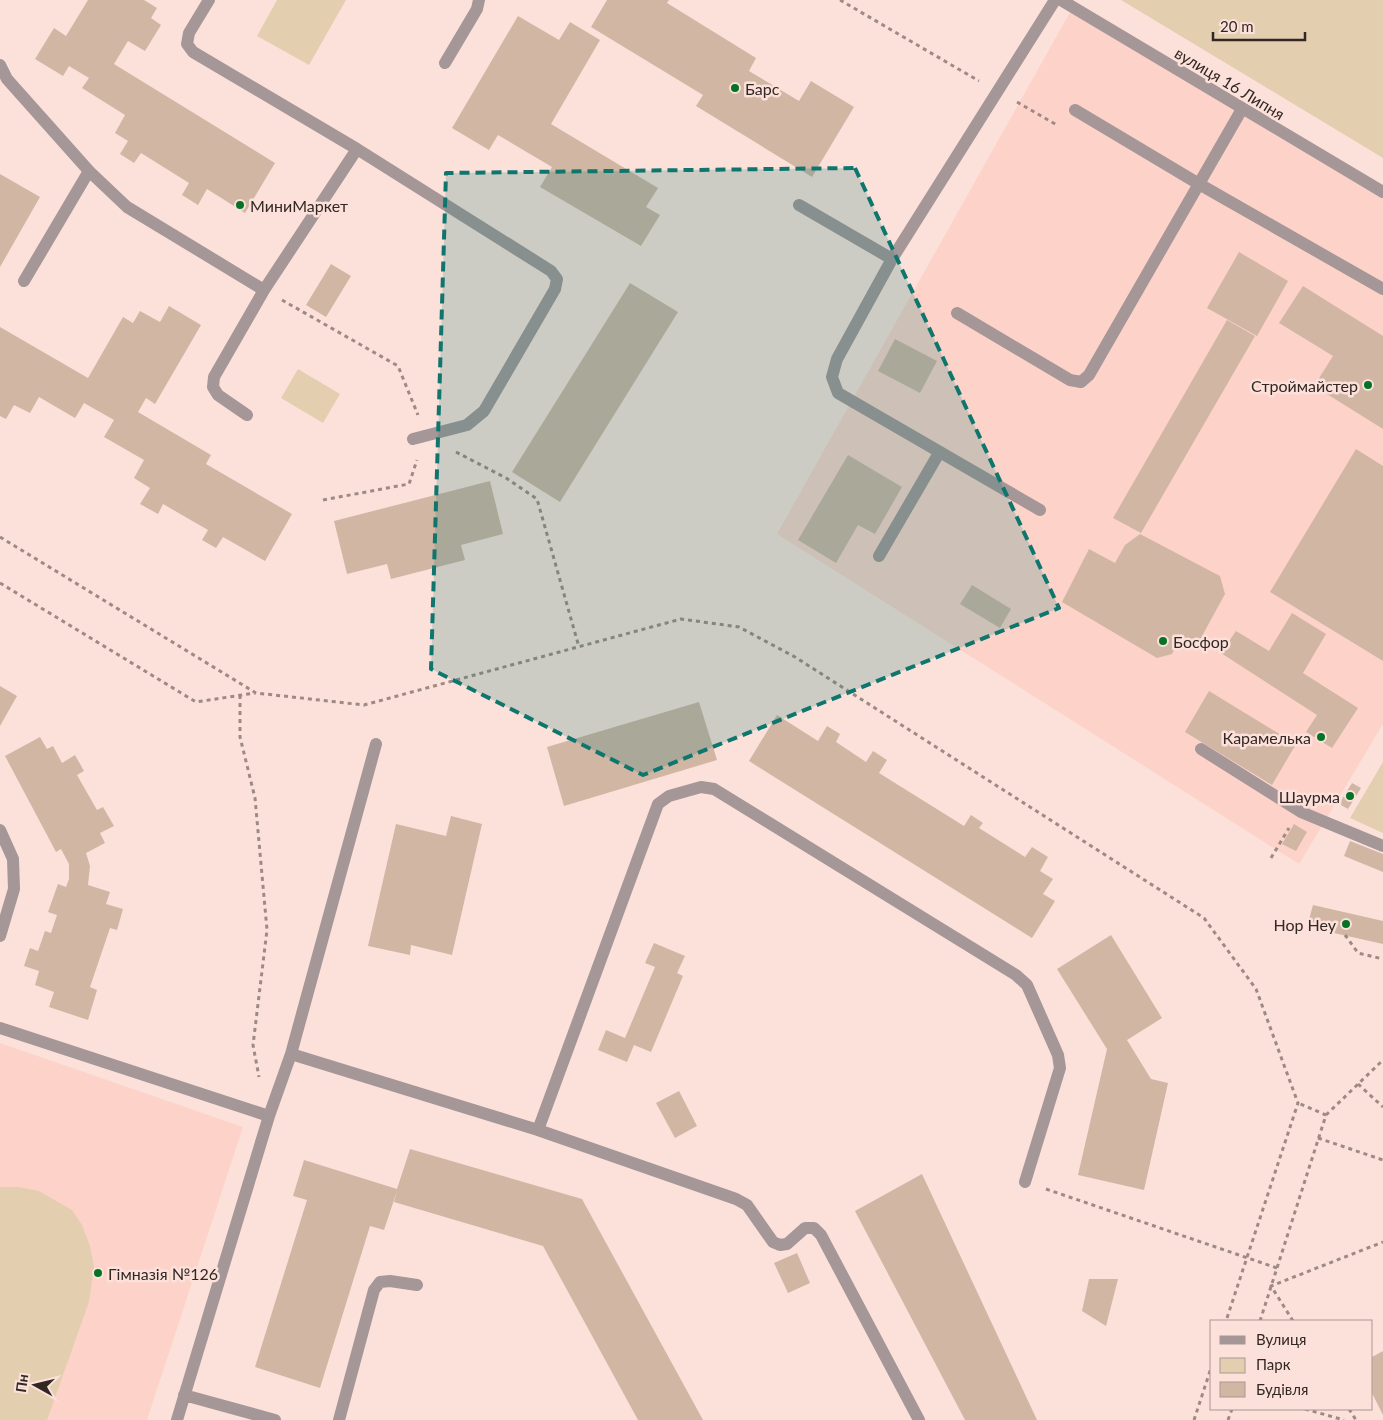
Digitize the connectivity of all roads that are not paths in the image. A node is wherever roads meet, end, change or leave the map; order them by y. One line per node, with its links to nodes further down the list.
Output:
1 (209, 0): 9 (street)
2 (479, 0): 5 (street)
3 (1055, 0): 14 (street)
4 (1061, 0): 7 (street, вулиця 16 Липня)
5 (445, 63)
6 (0, 65): 10 (street)
7 (1242, 109): 11 (street); 12 (street, вулиця 16 Липня)
8 (1075, 110): 11 (street)
9 (356, 149): 16 (street); 20 (street)
10 (89, 171): 15 (street); 16 (street)
11 (1199, 184): 17 (street); 18 (street)
12 (1383, 192)
13 (798, 205): 14 (street)
14 (892, 260): 21 (street)
15 (24, 281)
16 (264, 290): 19 (street)
17 (1383, 290)
18 (957, 313)
19 (247, 415)
20 (413, 439)
21 (939, 452): 22 (street); 23 (street)
22 (1040, 510)
23 (879, 556)
24 (376, 744): 30 (street)
25 (1201, 749): 27 (street)
26 (0, 830): 28 (street)
27 (1383, 846)
28 (0, 936)
29 (0, 1028): 31 (street)
30 (291, 1054): 31 (street); 32 (street)
31 (269, 1116): 35 (street)
32 (538, 1130): 33 (street); 40 (street)
33 (1025, 1182)
34 (417, 1285): 39 (street)
35 (184, 1395): 36 (street); 37 (street)
36 (241, 1416): 38 (street)
37 (177, 1420)
38 (276, 1420)
39 (340, 1420)
40 (919, 1420)

